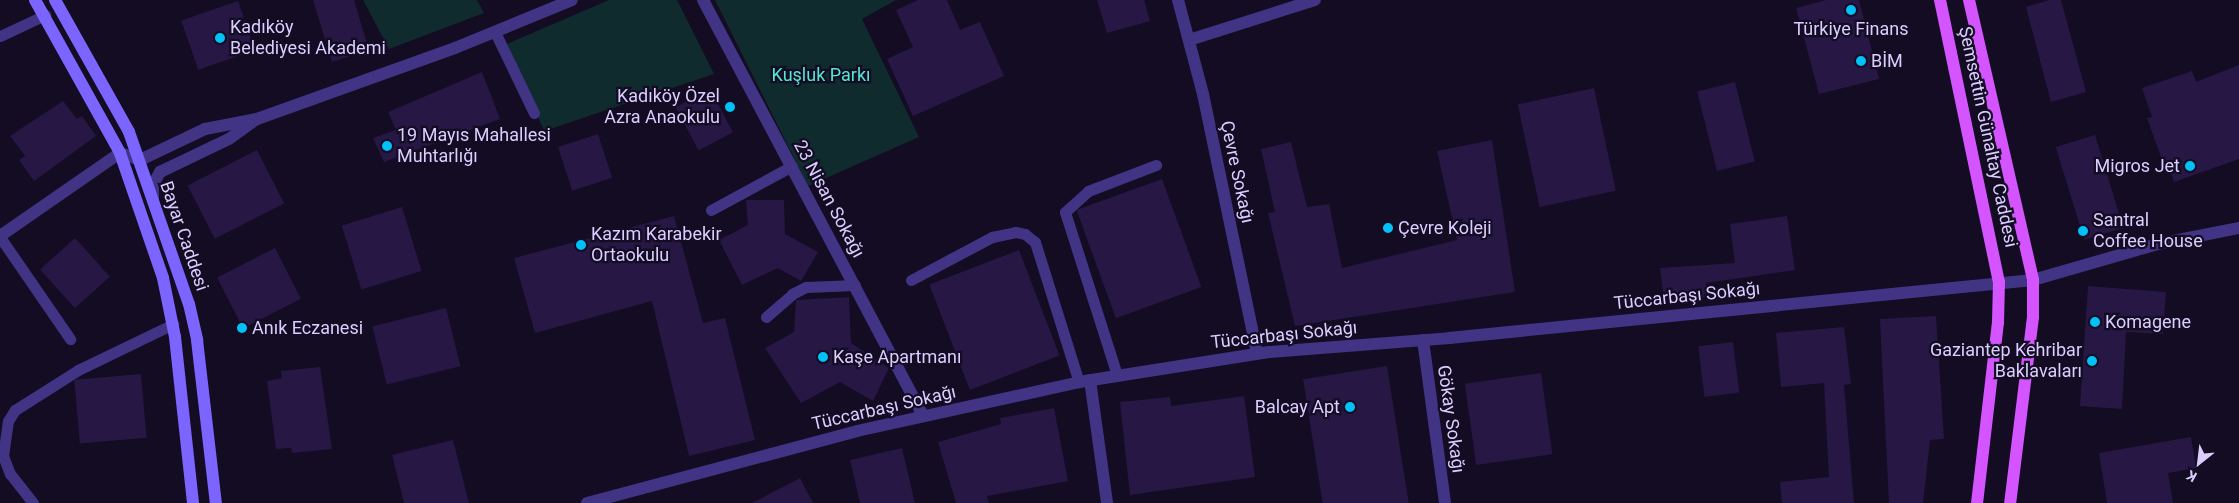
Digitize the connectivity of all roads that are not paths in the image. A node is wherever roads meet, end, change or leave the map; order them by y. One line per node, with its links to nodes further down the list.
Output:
1 (35, 0): 9 (main road, Bayar Caddesi)
2 (55, 0): 16 (main road, Bayar Caddesi)
3 (572, 0): 10 (street)
4 (703, 0): 18 (street, 23 Nisan Sokağı)
5 (1178, 0): 12 (street, Çevre Sokağı)
6 (1315, 0): 12 (street)
7 (1940, 0): 25 (main road, Şemsettin Günaltay Caddesi)
8 (1969, 0): 24 (main road, Şemsettin Günaltay Caddesi)
9 (45, 16): 11 (lane); 15 (main road, Bayar Caddesi)
10 (496, 32): 13 (lane); 14 (street)
11 (0, 36)
12 (1189, 40): 31 (street, Çevre Sokağı)
13 (534, 113)
14 (257, 119): 16 (street); 19 (street)
15 (120, 152): 16 (street); 22 (street); 28 (main road, Bayar Caddesi)
16 (140, 160): 19 (main road, Bayar Caddesi)
17 (1156, 165): 32 (lane)
18 (792, 166): 20 (lane); 26 (street, 23 Nisan Sokağı)
19 (153, 198): 37 (main road, Bayar Caddesi)
20 (711, 210)
21 (2239, 228): 24 (street)
22 (0, 236): 29 (lane)
23 (911, 280): 33 (lane)
24 (2033, 280): 25 (street); 42 (main road, Şemsettin Günaltay Caddesi)
25 (1999, 282): 30 (street, Tüccarbaşı Sokağı); 41 (main road, Şemsettin Günaltay Caddesi)
26 (855, 285): 27 (lane); 34 (street, 23 Nisan Sokağı)
27 (766, 317)
28 (173, 324): 35 (lane); 36 (main road, Bayar Caddesi)
29 (70, 339)
30 (1423, 340): 31 (street, Tüccarbaşı Sokağı); 40 (street, Gökay Sokağı)
31 (1257, 353): 32 (street, Tüccarbaşı Sokağı)
32 (1117, 376): 33 (street, Tüccarbaşı Sokağı)
33 (1085, 381): 34 (street, Tüccarbaşı Sokağı); 39 (street)
34 (923, 415): 38 (street, Tüccarbaşı Sokağı)
35 (33, 503)
36 (192, 503)
37 (216, 503)
38 (587, 503)
39 (1108, 503)
40 (1445, 503)
41 (1977, 503)
42 (2010, 503)

